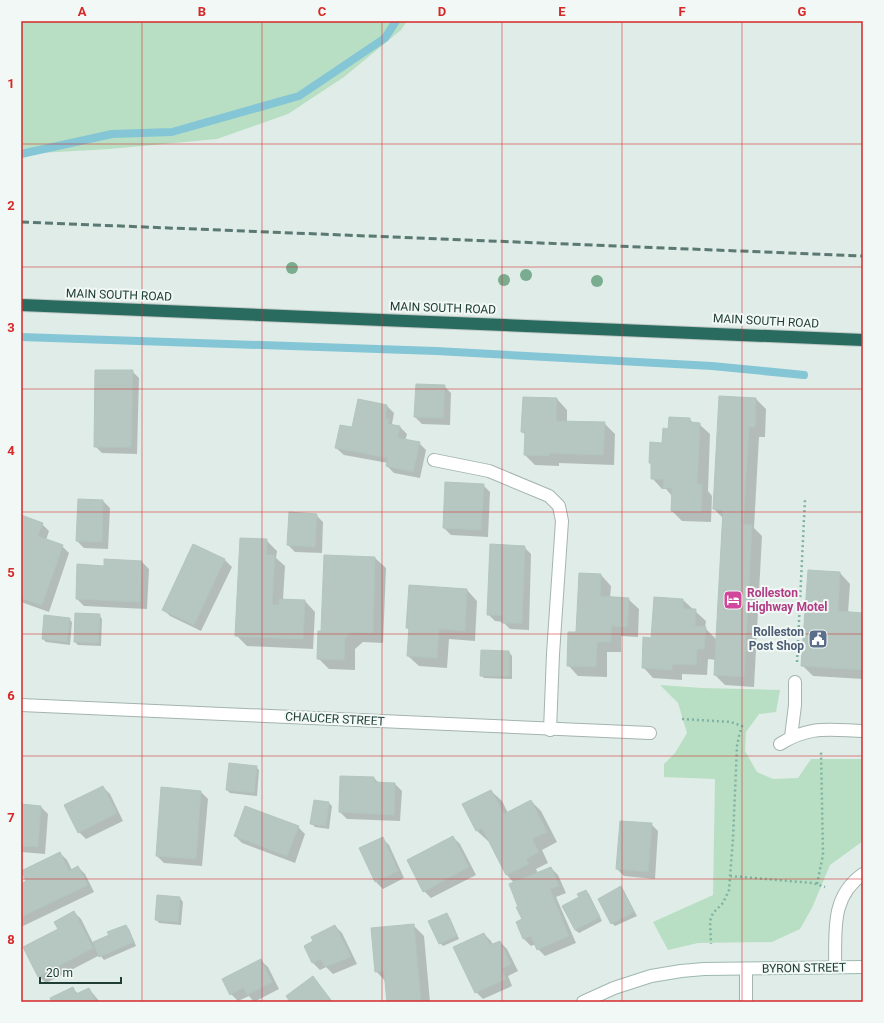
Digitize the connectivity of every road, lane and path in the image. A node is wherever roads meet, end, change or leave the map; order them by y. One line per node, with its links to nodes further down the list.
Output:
1 (21, 305): 2 (highway, MAIN SOUTH ROAD)
2 (863, 340)
3 (434, 460): 9 (street)
4 (805, 499): 5 (path)
5 (796, 665)
6 (795, 682): 13 (street)
7 (21, 705): 9 (street, CHAUCER STREET)
8 (682, 719): 16 (path)
9 (550, 730): 12 (street, CHAUCER STREET)
10 (821, 730): 11 (street); 13 (street); 17 (path)
11 (863, 731)
12 (650, 733)
13 (791, 738): 14 (street)
14 (780, 744)
15 (863, 874): 18 (street)
16 (730, 876): 17 (path); 19 (path)
17 (817, 884): 18 (path)
18 (844, 894): 20 (street)
19 (711, 944)
20 (835, 967): 21 (street, BYRON STREET); 22 (street, BYRON STREET)
21 (863, 967)
22 (746, 969): 23 (street, BYRON STREET); 24 (street)
23 (583, 1002)
24 (746, 1002)

